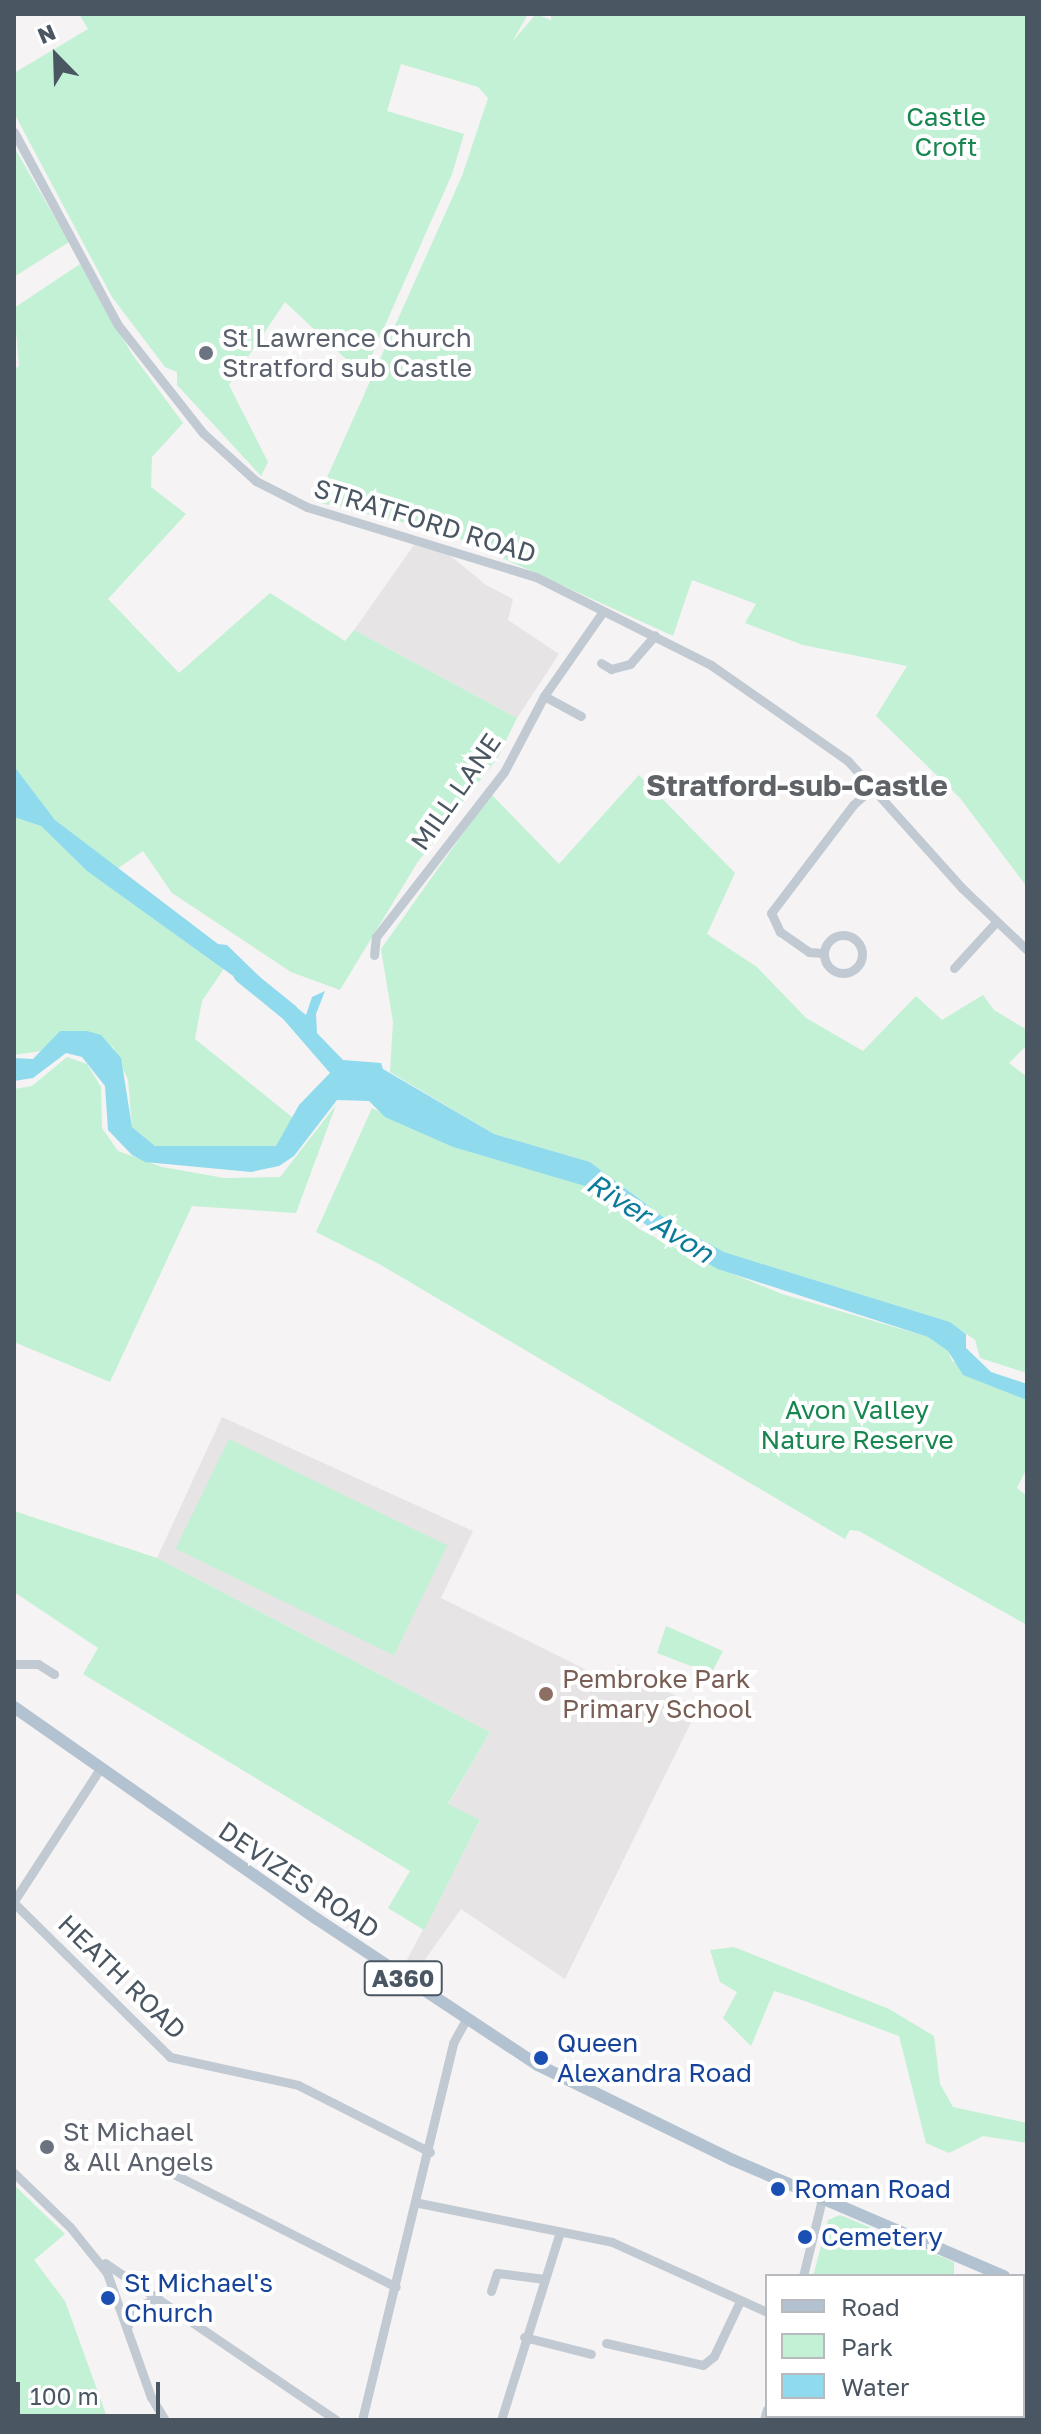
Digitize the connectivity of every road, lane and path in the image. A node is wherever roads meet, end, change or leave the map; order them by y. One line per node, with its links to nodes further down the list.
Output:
1 (14, 132): 2 (street, STRATFORD ROAD)
2 (602, 613): 3 (street, STRATFORD ROAD); 5 (street, MILL LANE)
3 (655, 635): 4 (street); 7 (street, STRATFORD ROAD)
4 (601, 663)
5 (544, 696): 6 (street); 11 (street, MILL LANE)
6 (581, 716)
7 (874, 786): 8 (street, STRATFORD ROAD); 10 (street)
8 (996, 922): 9 (street, STRATFORD ROAD); 12 (street)
9 (1027, 950)
10 (823, 953): 10 (street)
11 (374, 955)
12 (954, 968)
13 (14, 1664): 14 (street)
14 (54, 1674)
15 (14, 1707): 16 (main road, DEVIZES ROAD / A360)
16 (99, 1770): 17 (street, HEATH ROAD); 18 (main road, DEVIZES ROAD / A360)
17 (14, 1902): 19 (street, HEATH ROAD)
18 (466, 2020): 19 (street); 22 (main road, DEVIZES ROAD / A360)
19 (430, 2152): 23 (street)
20 (146, 2160): 29 (street)
21 (14, 2173): 25 (street)
22 (822, 2199): 26 (street); 27 (main road, DEVIZES ROAD / A360)
23 (419, 2203): 24 (street); 29 (street)
24 (560, 2232): 28 (street); 32 (street)
25 (98, 2259): 31 (street); 34 (street)
26 (803, 2274)
27 (999, 2274)
28 (545, 2279): 30 (street); 35 (street)
29 (396, 2287): 40 (street)
30 (491, 2291)
31 (158, 2298): 34 (street); 39 (street)
32 (740, 2301): 33 (street); 36 (street)
33 (765, 2311)
34 (127, 2328): 38 (street)
35 (524, 2337): 37 (street); 41 (street)
36 (613, 2342)
37 (591, 2354)
38 (165, 2420)
39 (336, 2420)
40 (362, 2420)
41 (501, 2420)

